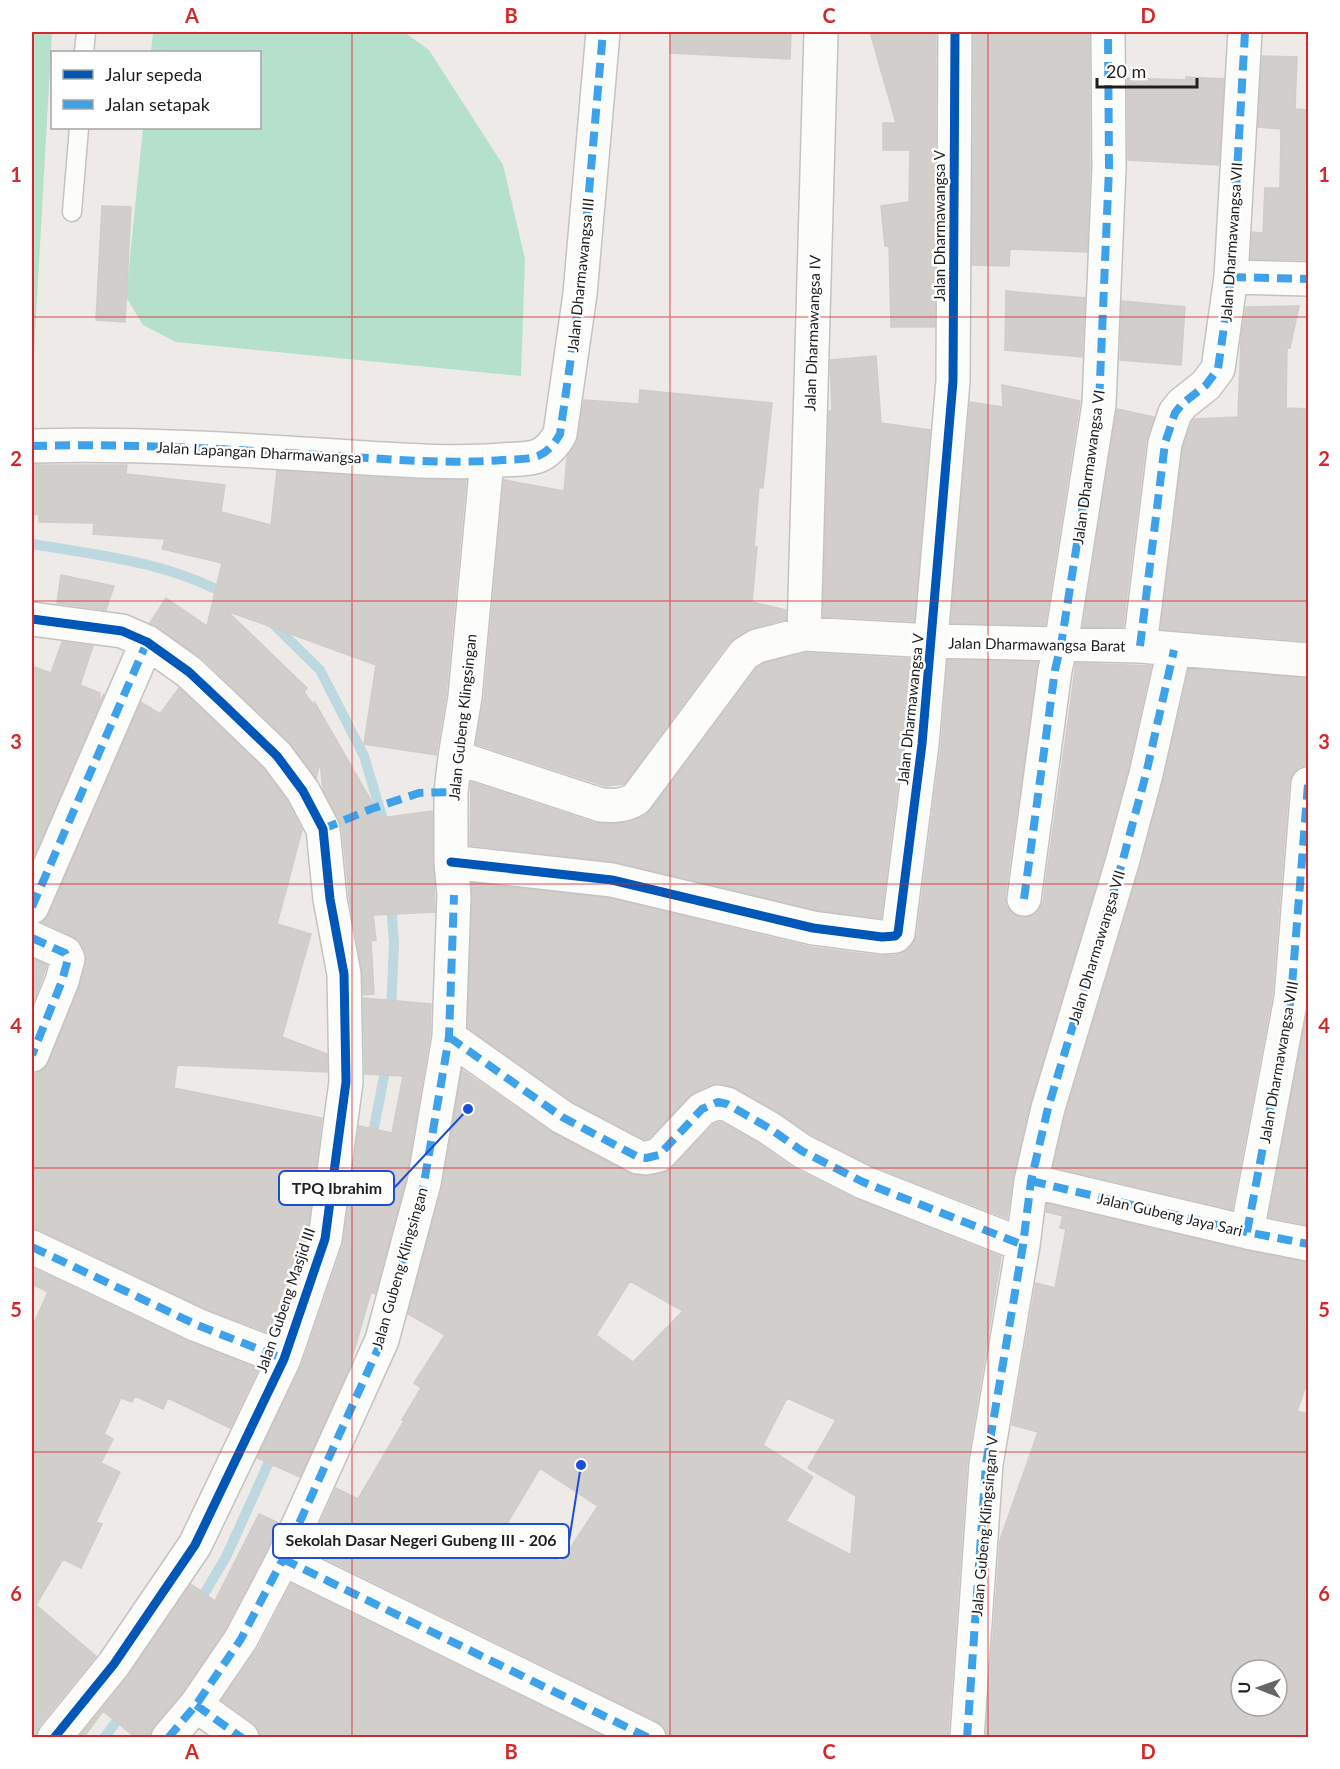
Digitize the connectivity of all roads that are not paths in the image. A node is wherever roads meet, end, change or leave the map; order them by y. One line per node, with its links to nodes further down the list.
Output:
1 (86, 32): 7 (lane)
2 (603, 32): 13 (street, Jalan Dharmawangsa III)
3 (821, 32): 15 (street, Jalan Dharmawangsa IV)
4 (955, 32): 16 (street, Jalan Dharmawangsa V)
5 (1108, 32): 18 (street, Jalan Dharmawangsa VI)
6 (1245, 32): 10 (street, Jalan Dharmawangsa VII)
7 (84, 51)
8 (78, 129): 9 (lane)
9 (72, 212)
10 (1231, 277): 11 (street); 19 (street, Jalan Dharmawangsa VII)
11 (1308, 279)
12 (32, 446): 13 (street, Jalan Lapangan Dharmawangsa)
13 (487, 461): 22 (street, Jalan Gubeng Klingsingan)
14 (32, 618): 17 (street, Jalan Gubeng Masjid III)
15 (804, 634): 16 (street, Jalan Dharmawangsa Barat); 22 (street, Jalan Dharmawangsa Barat)
16 (932, 641): 18 (street, Jalan Dharmawangsa Barat); 24 (street, Jalan Dharmawangsa V)
17 (147, 642): 26 (street); 35 (street, Jalan Gubeng Masjid III)
18 (1061, 645): 19 (street, Jalan Dharmawangsa Barat); 25 (street, Jalan Dharmawangsa VI)
19 (1140, 646): 20 (street, Jalan Dharmawangsa Barat)
20 (1174, 650): 21 (street, Jalan Dharmawangsa Barat); 30 (street, Jalan Dharmawangsa VII)
21 (1308, 660)
22 (455, 757): 24 (street, Jalan Gubeng Klingsingan)
23 (1308, 784): 31 (street, Jalan Dharmawangsa VIII)
24 (451, 862): 28 (street, Jalan Gubeng Klingsingan)
25 (1024, 899)
26 (32, 907)
27 (32, 938): 29 (street)
28 (449, 1037): 33 (street); 36 (street, Jalan Gubeng Klingsingan)
29 (32, 1055)
30 (1031, 1181): 31 (street, Jalan Gubeng Jaya Sari); 33 (street, Jalan Dharmawangsa VII)
31 (1247, 1232): 32 (street, Jalan Gubeng Jaya Sari)
32 (1308, 1244)
33 (1023, 1245): 42 (street, Jalan Gubeng Klingsingan V)
34 (32, 1247): 35 (street)
35 (284, 1359): 38 (street, Jalan Gubeng Masjid III)
36 (283, 1558): 37 (street, Jalan Gubeng Klingsingan); 41 (street)
37 (196, 1705): 39 (street, Jalan Gubeng Klingsingan); 40 (street)
38 (54, 1737)
39 (168, 1737)
40 (242, 1737)
41 (649, 1737)
42 (967, 1737)

